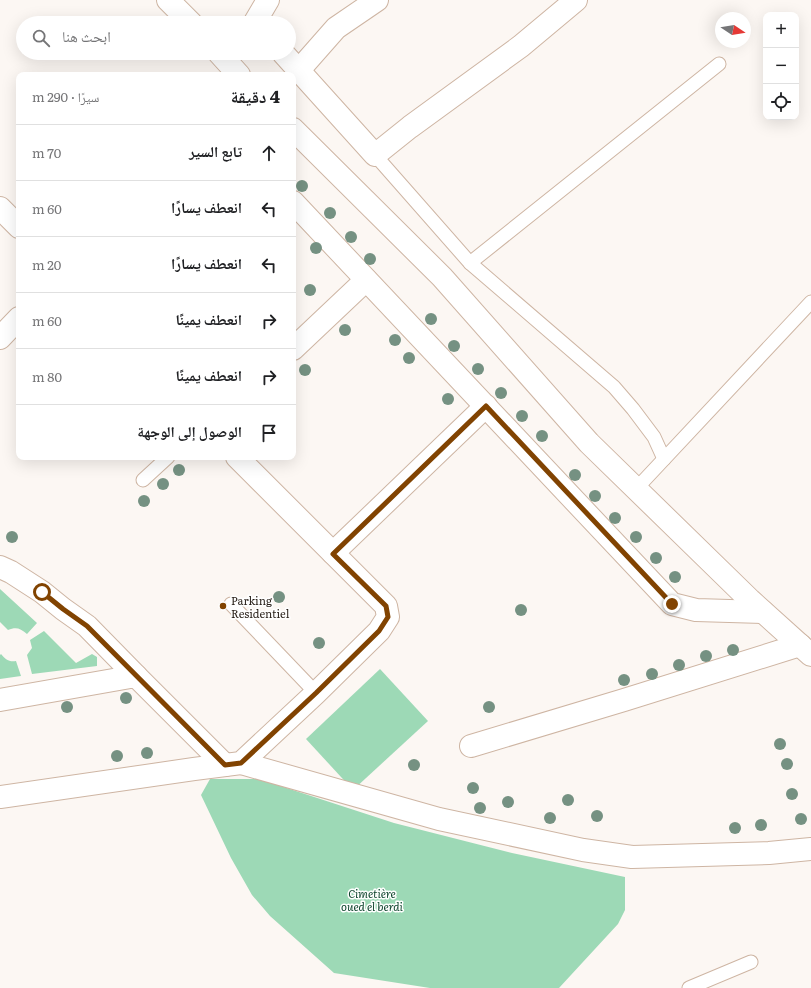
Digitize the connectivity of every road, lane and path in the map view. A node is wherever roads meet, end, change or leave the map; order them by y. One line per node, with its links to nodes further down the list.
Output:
1 (268, 0): 6 (street)
2 (377, 0): 10 (street)
3 (576, 0): 13 (street)
4 (174, 2): 5 (street)
5 (185, 16)
6 (259, 16)
7 (225, 60): 11 (street)
8 (290, 60): 10 (street)
9 (719, 64): 17 (lane)
10 (299, 70): 13 (street)
11 (236, 72)
12 (296, 132): 28 (street)
13 (375, 155): 17 (lane)
14 (296, 205): 18 (street)
15 (0, 208): 16 (street)
16 (16, 224)
17 (470, 263): 24 (lane)
18 (366, 280): 22 (street); 23 (street)
19 (811, 302): 24 (lane)
20 (16, 321): 21 (street)
21 (0, 338)
22 (296, 346)
23 (486, 406): 29 (street); 32 (street)
24 (664, 459): 28 (lane)
25 (165, 460): 27 (lane)
26 (240, 460): 29 (street)
27 (143, 480)
28 (636, 488): 32 (street)
29 (333, 554): 35 (street)
30 (0, 567): 34 (street)
31 (231, 604): 35 (lane)
32 (763, 612): 33 (street)
33 (806, 650): 37 (street)
34 (136, 676): 36 (street); 38 (street)
35 (316, 693): 38 (street)
36 (0, 700)
37 (472, 746)
38 (233, 764): 39 (street); 40 (street)
39 (0, 797)
40 (811, 849)
41 (751, 962): 42 (lane)
42 (689, 988)

